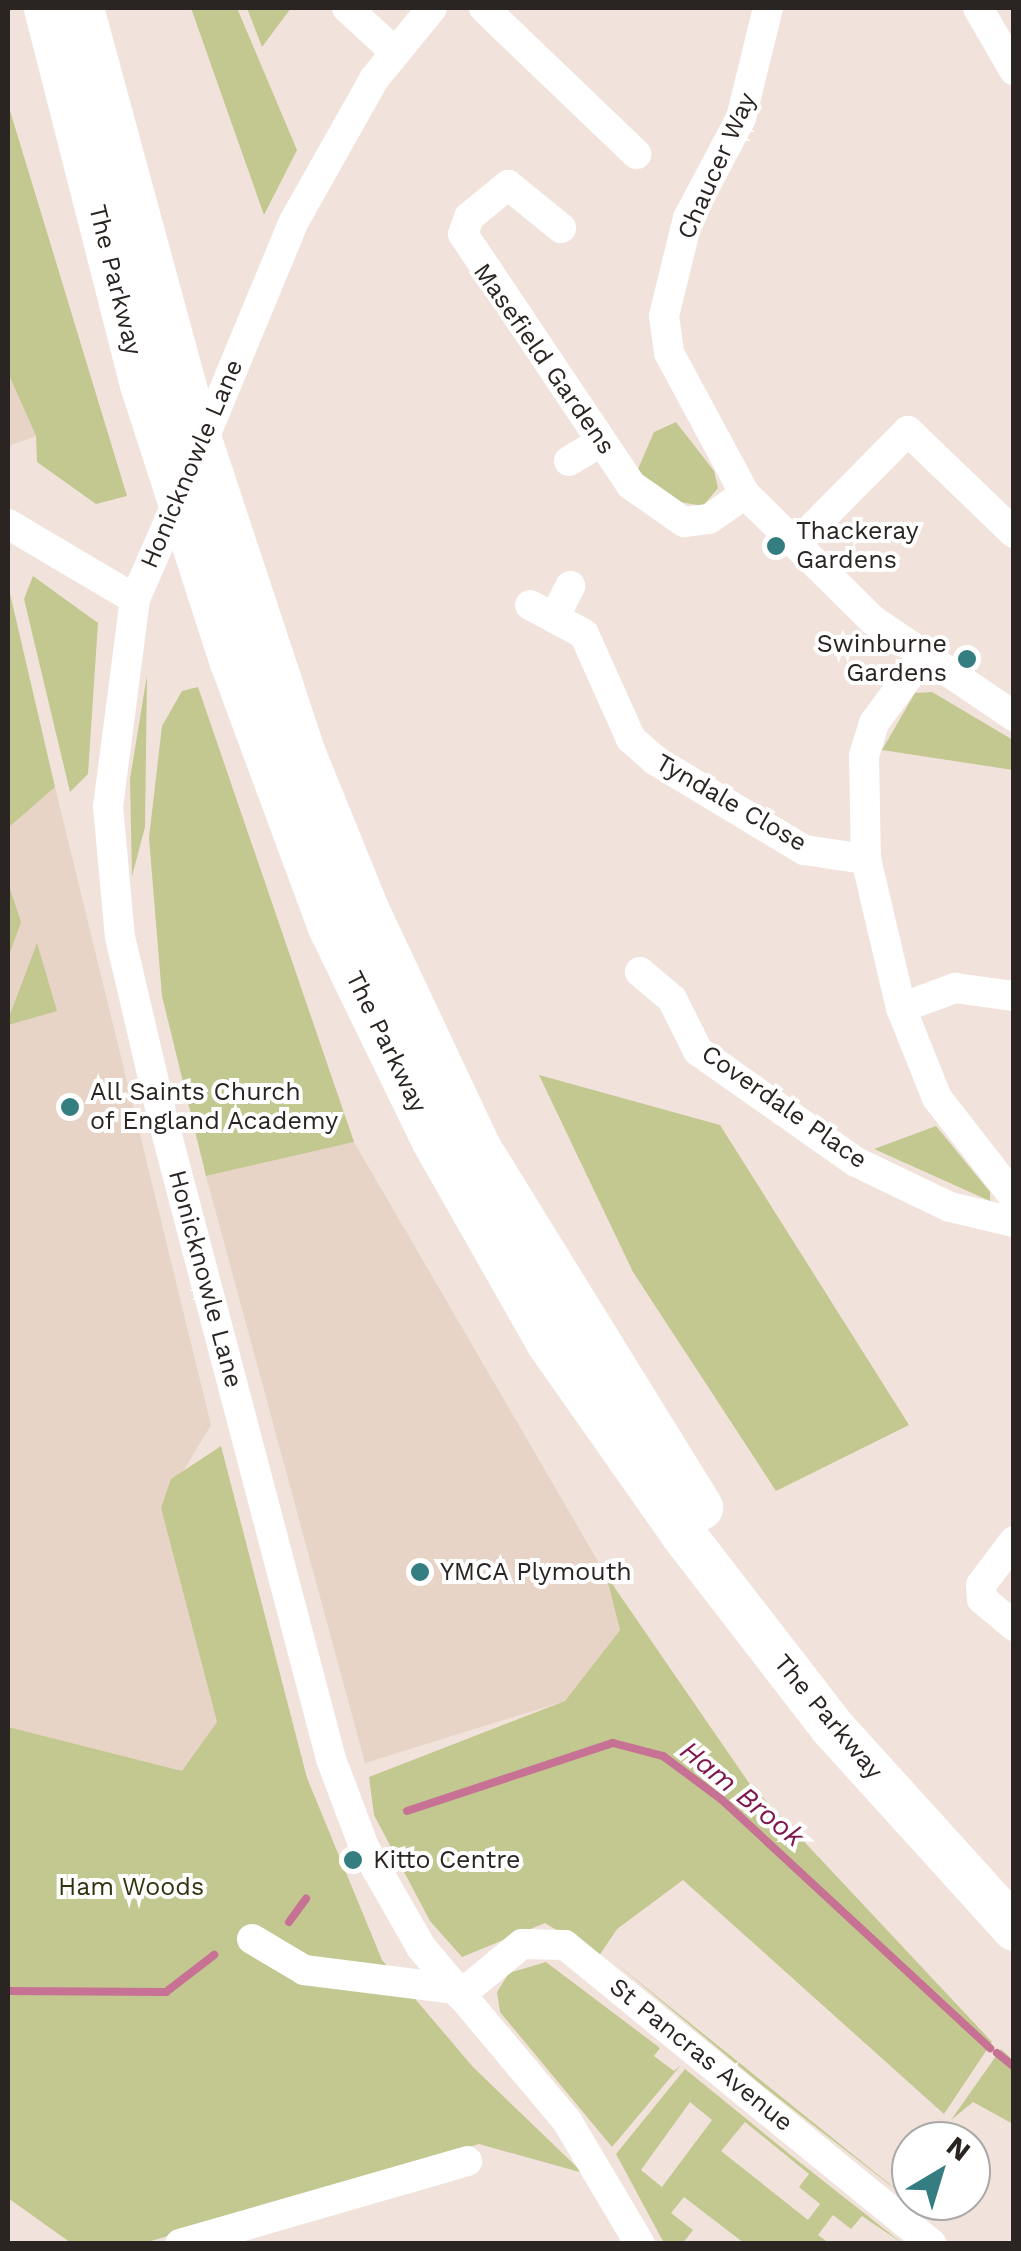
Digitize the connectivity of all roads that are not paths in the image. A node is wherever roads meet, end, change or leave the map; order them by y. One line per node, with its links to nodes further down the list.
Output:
1 (46, 8): 31 (highway, The Parkway)
2 (81, 8): 30 (highway, The Parkway)
3 (347, 8): 8 (street)
4 (432, 8): 8 (street, Honicknowle Lane)
5 (484, 8): 10 (street)
6 (768, 8): 14 (street, Chaucer Way)
7 (978, 8): 9 (street)
8 (394, 50): 19 (street, Honicknowle Lane)
9 (1014, 70)
10 (636, 154)
11 (561, 228): 12 (street, Masefield Gardens)
12 (602, 442): 13 (street); 14 (street, Masefield Gardens)
13 (569, 461)
14 (744, 494): 17 (street, Chaucer Way)
15 (8, 524): 19 (street)
16 (1014, 533): 17 (street)
17 (798, 542): 20 (street, Chaucer Way)
18 (570, 586): 22 (street, Tyndale Close)
19 (135, 599): 33 (street, Honicknowle Lane)
20 (922, 659): 21 (street, Chaucer Way); 22 (street)
21 (1014, 716)
22 (866, 859): 25 (street)
23 (640, 972): 27 (street, Coverdale Place)
24 (1014, 996): 25 (street)
25 (901, 1008): 26 (street)
26 (1014, 1198)
27 (1014, 1222)
28 (1014, 1541): 29 (street)
29 (1014, 1626)
30 (1014, 1886)
31 (1014, 1928)
32 (252, 1939): 33 (street)
33 (457, 1992): 36 (street, Honicknowle Lane); 37 (street, St Pancras Avenue)
34 (454, 2174): 35 (street)
35 (180, 2244)
36 (640, 2244)
37 (932, 2244)

